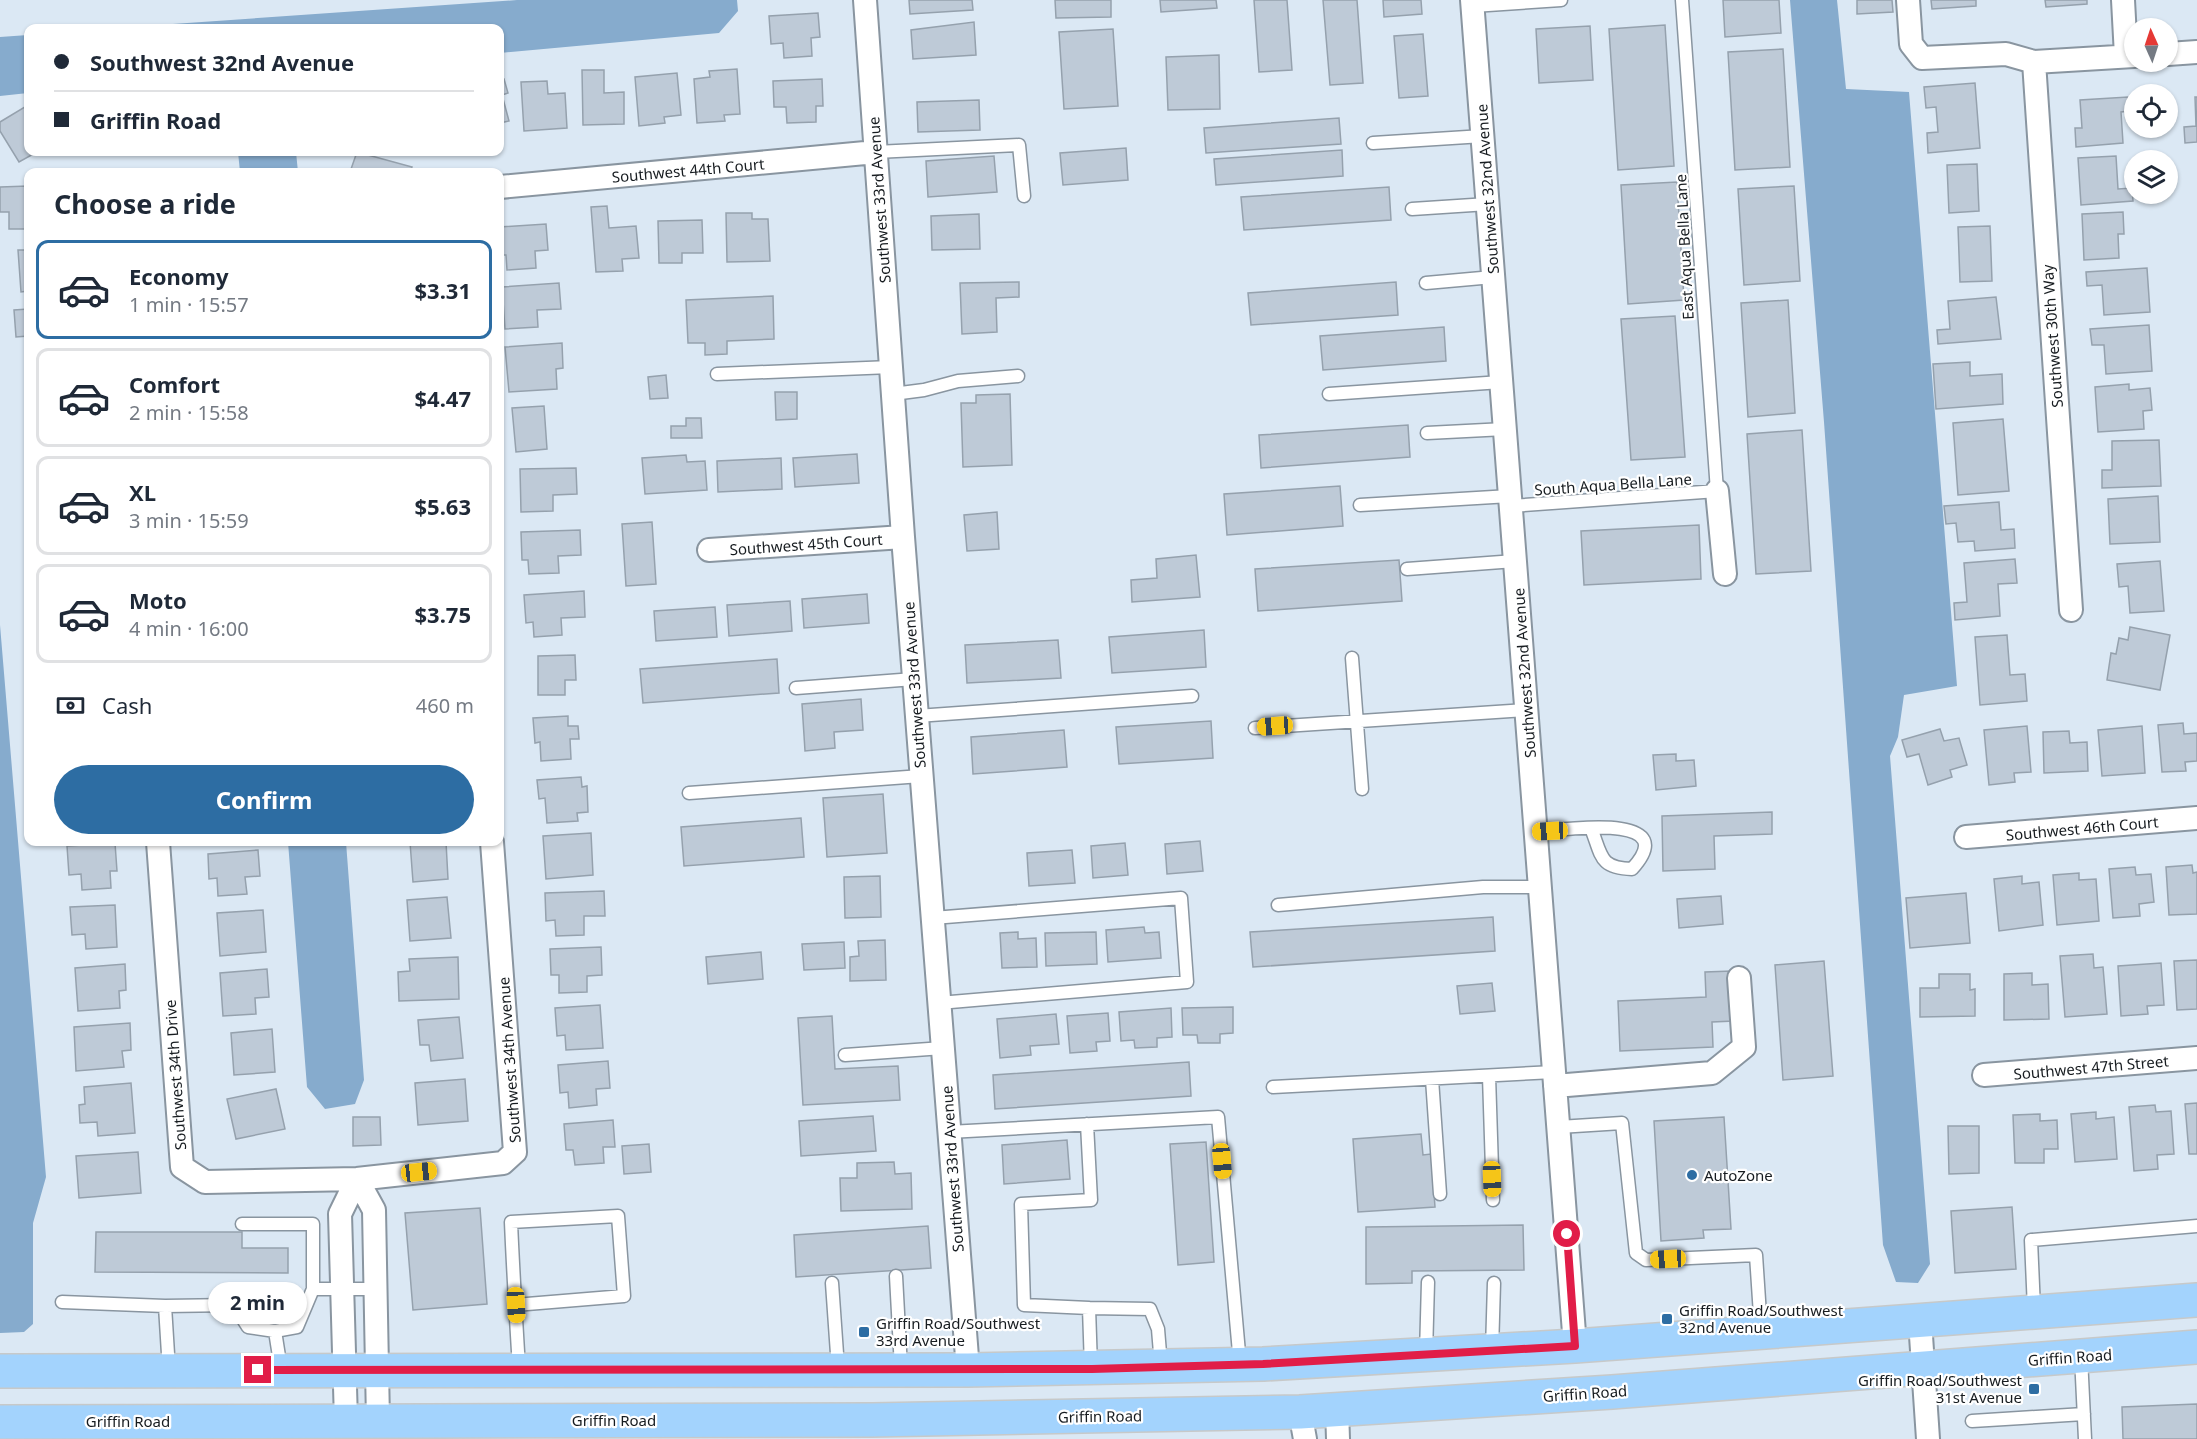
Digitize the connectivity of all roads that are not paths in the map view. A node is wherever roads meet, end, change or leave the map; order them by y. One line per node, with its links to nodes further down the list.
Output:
1 (865, 0): 14 (street, Southwest 33rd Avenue)
2 (1562, 0): 6 (lane)
3 (1682, 0): 29 (lane, East Aqua Bella Lane)
4 (1908, 0): 11 (street)
5 (2123, 0): 7 (street)
6 (1472, 3): 12 (street, Southwest 32nd Avenue)
7 (2126, 18)
8 (2197, 52): 9 (street)
9 (2178, 53)
10 (2124, 56): 11 (street)
11 (2034, 62): 37 (street, Southwest 30th Way)
12 (1483, 136): 13 (lane); 17 (street, Southwest 32nd Avenue)
13 (1373, 143)
14 (876, 152): 15 (street, Southwest 44th Court); 16 (lane); 21 (street, Southwest 33rd Avenue)
15 (504, 187)
16 (1024, 196)
17 (1488, 204): 18 (lane); 19 (street, Southwest 32nd Avenue)
18 (1412, 210)
19 (1493, 277): 20 (lane); 24 (street, Southwest 32nd Avenue)
20 (1426, 283)
21 (891, 367): 22 (lane); 25 (street, Southwest 33rd Avenue)
22 (717, 374)
23 (1018, 376): 25 (lane)
24 (1501, 382): 26 (lane); 27 (street, Southwest 32nd Avenue)
25 (893, 394): 32 (street, Southwest 33rd Avenue)
26 (1329, 394)
27 (1505, 429): 28 (lane); 30 (street, Southwest 32nd Avenue)
28 (1427, 433)
29 (1717, 491): 30 (lane, South Aqua Bella Lane); 36 (street)
30 (1511, 501): 31 (lane, South Aqua Bella Lane); 34 (street, Southwest 32nd Avenue)
31 (1360, 505)
32 (903, 537): 33 (street, Southwest 45th Court); 39 (street, Southwest 33rd Avenue)
33 (709, 550)
34 (1515, 561): 35 (lane); 42 (street, Southwest 32nd Avenue)
35 (1407, 569)
36 (1725, 574)
37 (2071, 610)
38 (1352, 658): 44 (lane)
39 (914, 679): 40 (lane); 43 (street, Southwest 33rd Avenue)
40 (796, 688)
41 (1192, 696): 43 (lane)
42 (1526, 710): 44 (lane); 51 (street, Southwest 32nd Avenue)
43 (917, 716): 46 (street, Southwest 33rd Avenue)
44 (1357, 721): 45 (lane); 47 (lane)
45 (1255, 728)
46 (921, 776): 48 (lane); 57 (street, Southwest 33rd Avenue)
47 (1362, 789)
48 (689, 793)
49 (2197, 818): 52 (street, Southwest 46th Court)
50 (1591, 828): 50 (lane); 51 (lane)
51 (1536, 831): 55 (street, Southwest 32nd Avenue)
52 (1966, 837)
53 (158, 846): 71 (street, Southwest 34th Drive)
54 (492, 846): 71 (street, Southwest 34th Avenue)
55 (1540, 887): 56 (lane); 66 (street, Southwest 32nd Avenue)
56 (1278, 905)
57 (933, 918): 59 (street, Southwest 33rd Avenue); 59 (lane)
58 (1739, 978): 66 (street)
59 (939, 1003): 60 (street, Southwest 33rd Avenue)
60 (943, 1048): 61 (lane); 70 (street, Southwest 33rd Avenue)
61 (845, 1055)
62 (2197, 1058): 63 (street, Southwest 47th Street)
63 (1984, 1075)
64 (1489, 1076): 65 (lane); 66 (lane); 73 (lane)
65 (1432, 1079): 67 (lane); 72 (lane)
66 (1555, 1079): 69 (street, Southwest 32nd Avenue)
67 (1273, 1087)
68 (1088, 1124): 70 (lane); 87 (lane); 97 (lane)
69 (1558, 1127): 91 (lane); 92 (street, Southwest 32nd Avenue)
70 (949, 1132): 105 (street, Southwest 33rd Avenue)
71 (357, 1179): 81 (street); 82 (street)
72 (1440, 1194)
73 (1493, 1200)
74 (242, 1224): 80 (lane)
75 (2197, 1226): 88 (lane)
76 (896, 1276): 104 (lane)
77 (1428, 1282): 95 (lane)
78 (832, 1283): 101 (lane)
79 (1494, 1283): 94 (lane)
80 (313, 1289): 81 (lane); 90 (lane)
81 (343, 1289): 82 (lane); 108 (street)
82 (375, 1289): 109 (street)
83 (2197, 1300): 88 (main road)
84 (62, 1302): 85 (lane)
85 (165, 1305): 90 (lane); 107 (lane)
86 (516, 1305): 86 (lane); 100 (lane)
87 (1089, 1308): 98 (lane); 102 (lane)
88 (2034, 1312): 89 (main road)
89 (1920, 1321): 91 (main road); 99 (street)
90 (275, 1331): 103 (lane)
91 (1762, 1332): 92 (main road)
92 (1575, 1346): 94 (main road); 110 (main road)
93 (2197, 1347): 96 (main road, Griffin Road)
94 (1492, 1351): 95 (main road)
95 (1426, 1355): 97 (main road)
96 (2081, 1356): 99 (main road, Griffin Road); 111 (lane)
97 (1240, 1365): 98 (main road)
98 (1161, 1367): 102 (main road)
99 (1924, 1368): 110 (main road, Griffin Road); 120 (street)
100 (519, 1369): 101 (main road); 109 (main road)
101 (838, 1369): 104 (main road)
102 (1083, 1369): 105 (main road); 112 (main road)
103 (281, 1370): 107 (main road); 108 (main road)
104 (902, 1370): 105 (main road)
105 (968, 1370): 118 (main road)
106 (0, 1371): 107 (main road)
107 (169, 1371)
108 (345, 1371): 109 (main road); 113 (street)
109 (377, 1371): 117 (street)
110 (1459, 1402): 116 (main road, Griffin Road)
111 (2084, 1414): 114 (lane); 121 (lane)
112 (990, 1418): 118 (main road, Griffin Road); 119 (main road, Griffin Road)
113 (346, 1421): 115 (main road, Griffin Road); 117 (main road, Griffin Road)
114 (1972, 1421)
115 (0, 1422)
116 (1337, 1424): 119 (main road, Griffin Road)
117 (378, 1425): 118 (main road, Griffin Road)
118 (872, 1425)
119 (1303, 1425)
120 (1928, 1439)
121 (2085, 1439)

